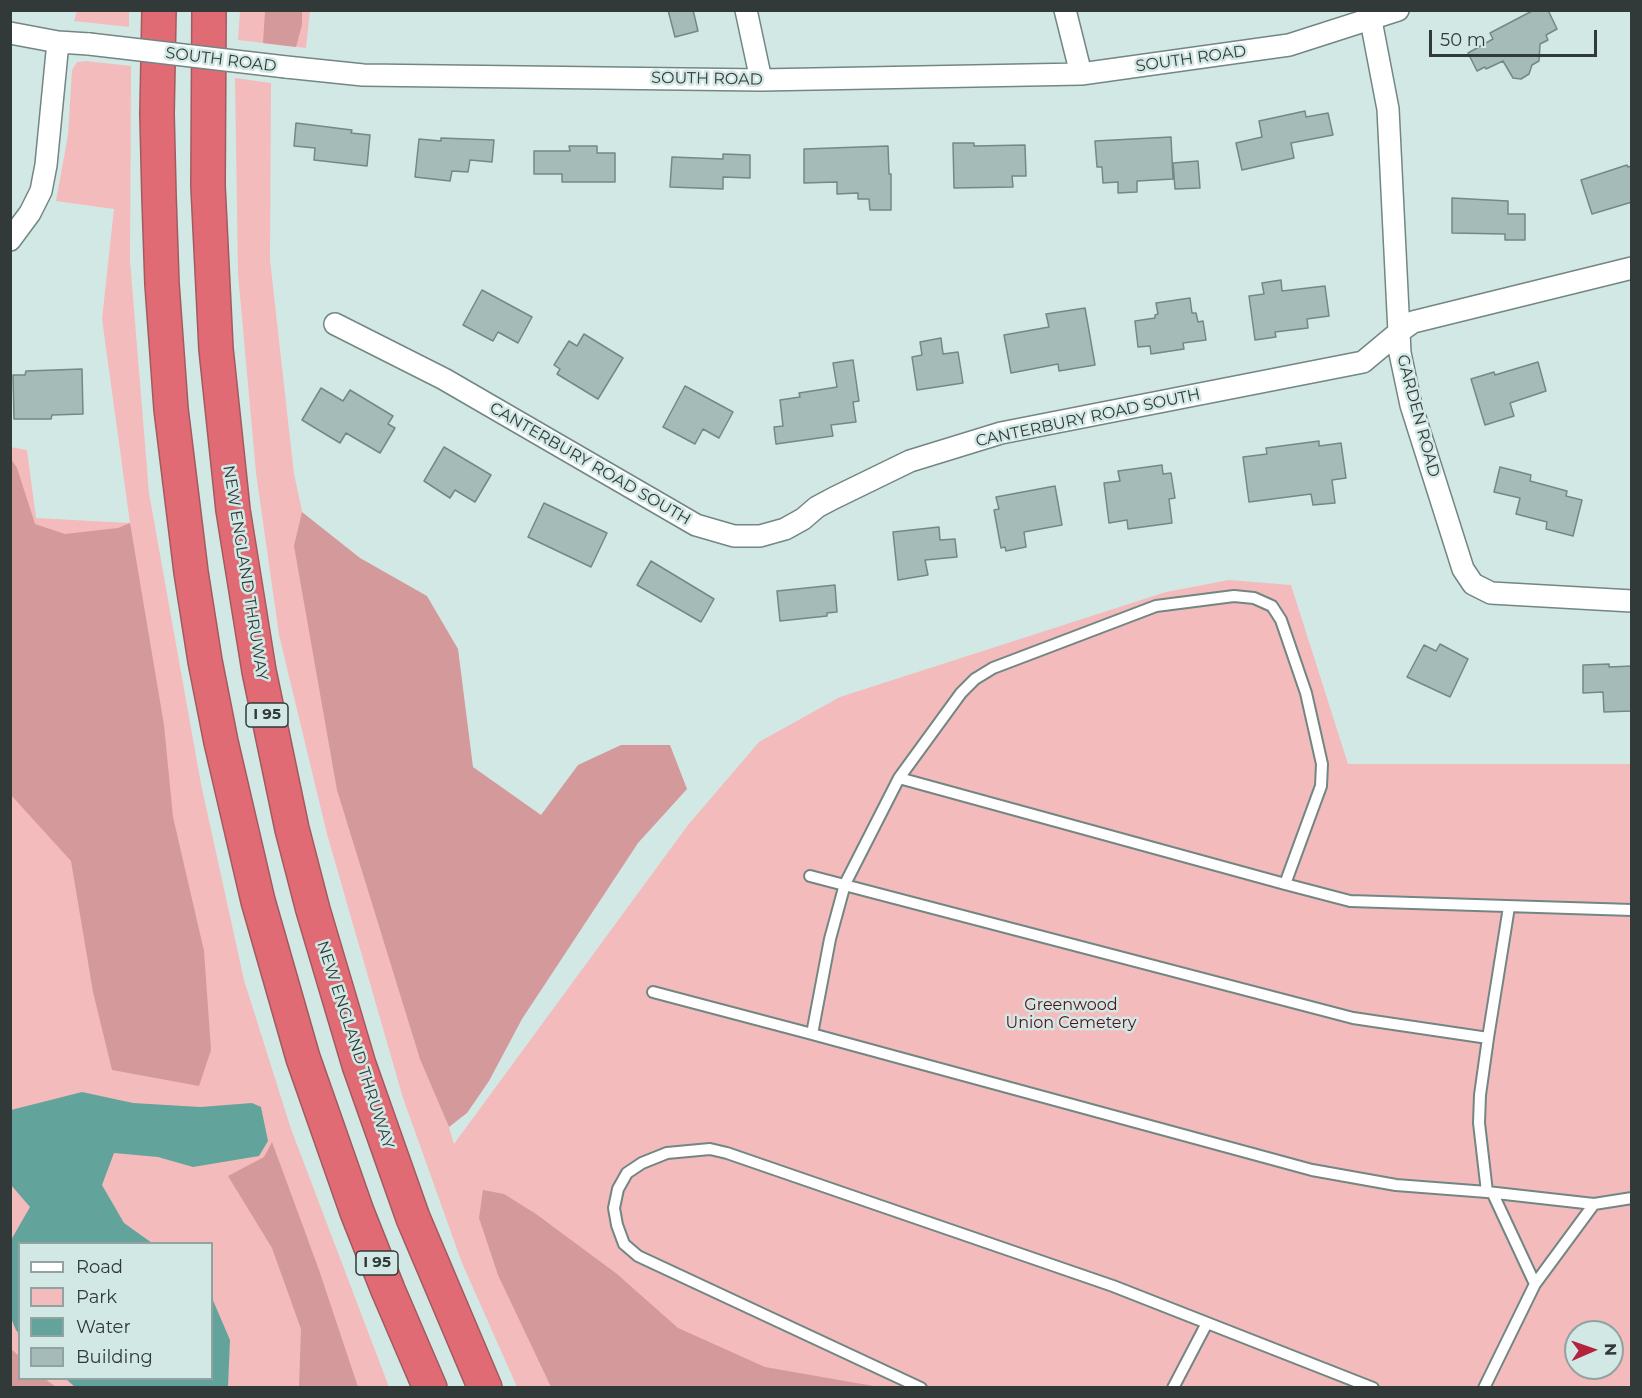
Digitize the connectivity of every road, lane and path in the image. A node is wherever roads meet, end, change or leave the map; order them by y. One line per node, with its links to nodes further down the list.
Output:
1 (159, 10): 25 (highway, I 95)
2 (209, 10): 33 (highway, NEW ENGLAND THRUWAY / I 95)
3 (746, 10): 10 (street)
4 (1065, 10): 9 (street)
5 (1398, 10): 6 (street, SOUTH ROAD)
6 (1370, 15): 9 (street, SOUTH ROAD); 14 (street, GARDEN ROAD)
7 (10, 33): 8 (street, SOUTH ROAD)
8 (58, 42): 10 (street, SOUTH ROAD, bridge); 11 (street)
9 (1082, 74): 10 (street, SOUTH ROAD)
10 (761, 80)
11 (10, 240)
12 (1632, 268): 14 (street, CANTERBURY ROAD SOUTH)
13 (335, 324): 14 (street, CANTERBURY ROAD SOUTH)
14 (1399, 332): 15 (street, GARDEN ROAD)
15 (1632, 601)
16 (899, 778): 18 (lane); 19 (lane); 19 (lane)
17 (810, 876): 18 (lane)
18 (845, 884): 23 (lane); 24 (lane)
19 (1285, 884): 20 (lane)
20 (1509, 907): 21 (lane); 24 (lane)
21 (1632, 910)
22 (653, 992): 23 (lane)
23 (812, 1034): 26 (lane)
24 (1488, 1038): 26 (lane)
25 (330, 1137): 31 (highway); 32 (highway, I 95)
26 (1490, 1193): 28 (lane); 29 (lane)
27 (1632, 1198): 28 (lane)
28 (1594, 1204): 29 (lane)
29 (1535, 1284): 37 (lane)
30 (1208, 1323): 34 (lane); 35 (lane); 36 (lane)
31 (407, 1388)
32 (430, 1388)
33 (485, 1388)
34 (921, 1388)
35 (1173, 1388)
36 (1373, 1388)
37 (1484, 1388)

